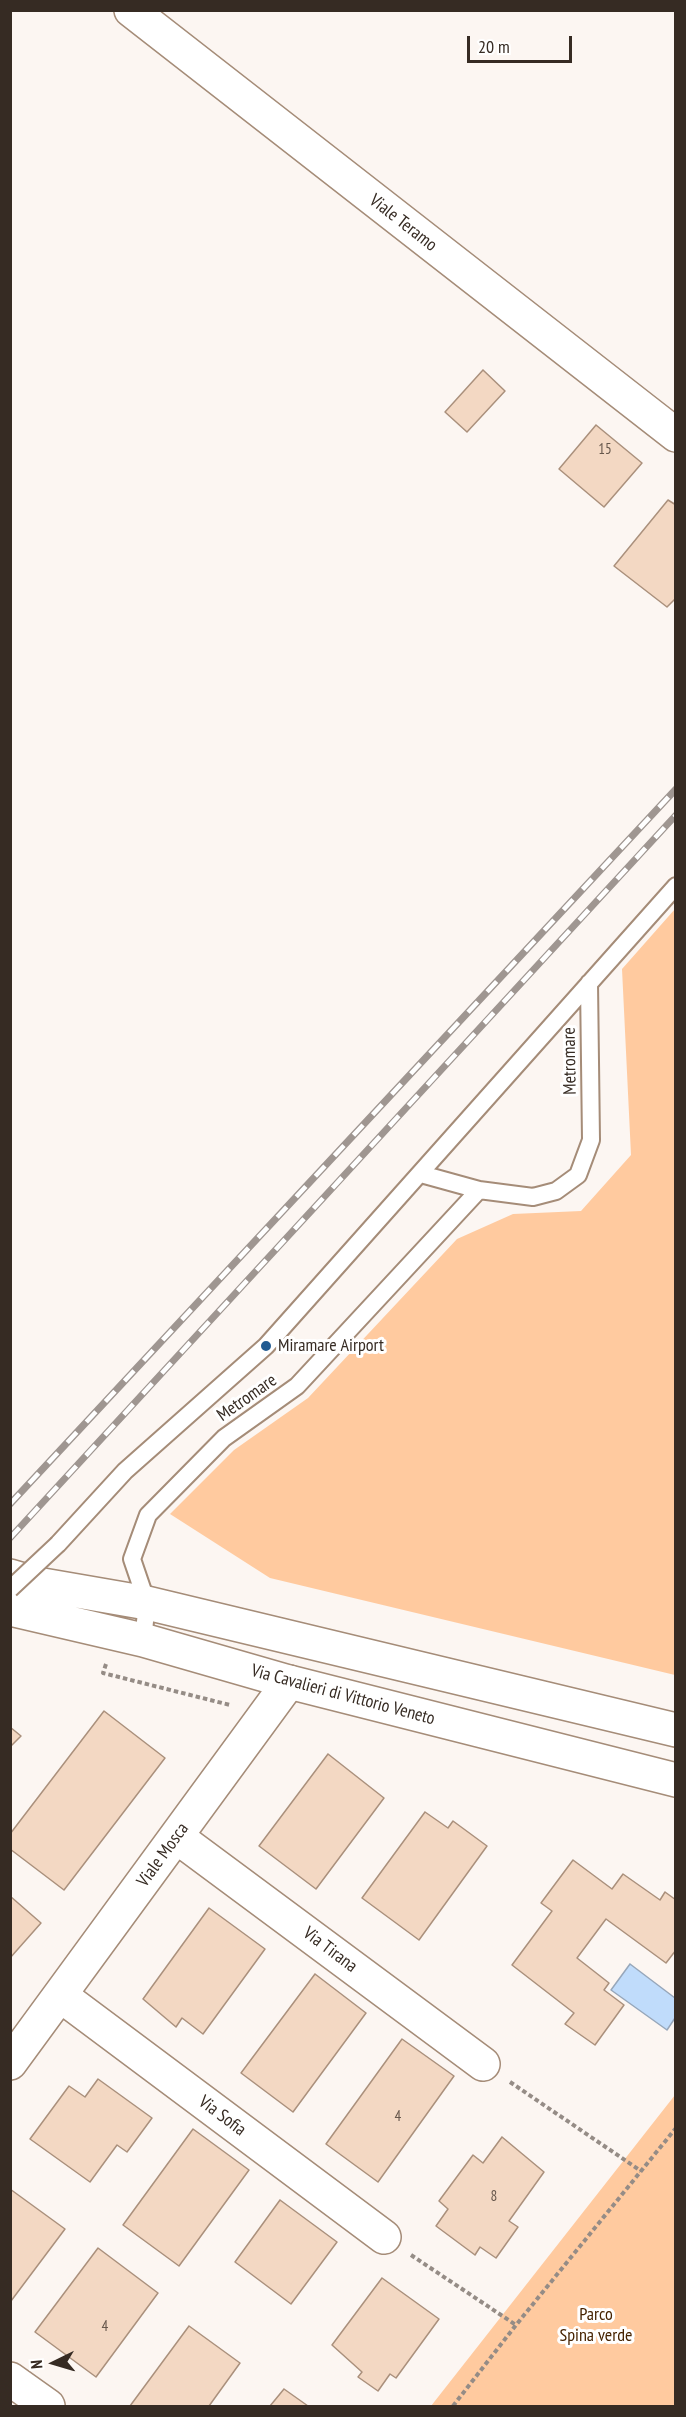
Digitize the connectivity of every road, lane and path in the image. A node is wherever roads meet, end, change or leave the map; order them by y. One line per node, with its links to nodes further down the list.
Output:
1 (131, 10): 2 (street, Viale Teramo)
2 (675, 435)
3 (675, 886): 4 (lane, Metromare)
4 (589, 983): 5 (lane, Metromare); 6 (lane, Metromare)
5 (421, 1174): 6 (lane, Metromare); 8 (lane, Metromare, bridge)
6 (479, 1190): 9 (lane, Metromare)
7 (10, 1576): 9 (street)
8 (10, 1589)
9 (147, 1603): 11 (lane, Metromare); 12 (street)
10 (10, 1609): 11 (street, Via Cavalieri di Vittorio Veneto)
11 (143, 1640): 13 (street, Via Cavalieri di Vittorio Veneto)
12 (305, 1641): 13 (street, Viale Mosca); 14 (street)
13 (289, 1682): 15 (street, Via Cavalieri di Vittorio Veneto); 16 (street, Viale Mosca)
14 (675, 1730)
15 (675, 1779)
16 (177, 1837): 17 (street, Viale Mosca); 19 (street, Via Tirana)
17 (60, 1995): 18 (street, Viale Mosca); 22 (street, Via Sofia)
18 (10, 2063)
19 (483, 2064): 21 (path)
20 (675, 2128): 21 (path)
21 (641, 2171): 23 (path)
22 (384, 2237): 23 (path)
23 (516, 2325): 26 (path)
24 (10, 2379): 25 (street)
25 (48, 2406)
26 (453, 2406)

